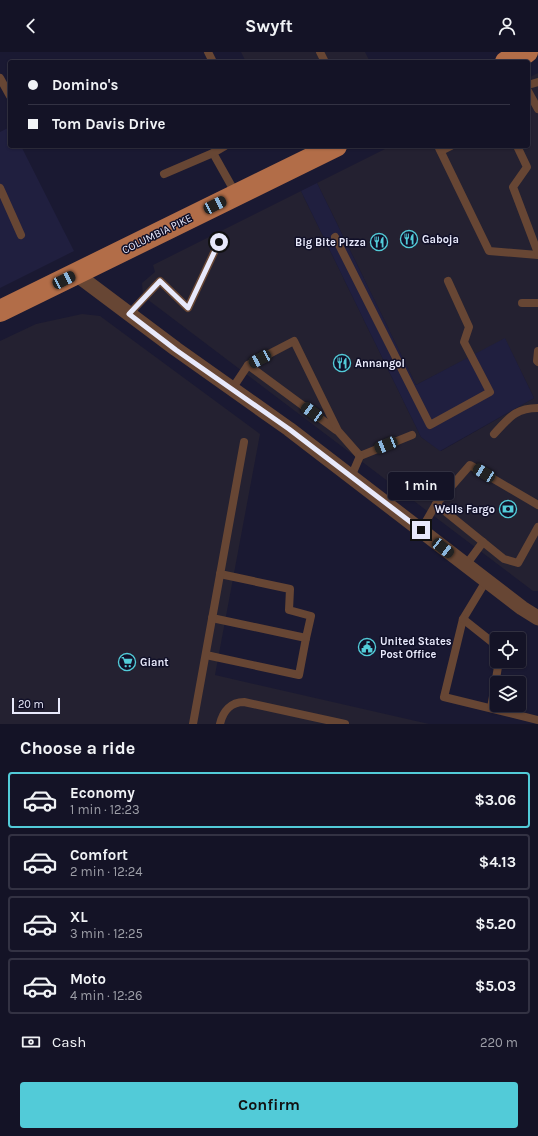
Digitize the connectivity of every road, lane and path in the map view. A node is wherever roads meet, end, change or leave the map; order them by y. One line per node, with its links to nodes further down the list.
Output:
1 (0, 78): 2 (lane)
2 (8, 92)
3 (530, 95): 4 (lane)
4 (538, 109)
5 (221, 148): 9 (lane)
6 (332, 148): 12 (main road, COLUMBIA PIKE)
7 (440, 148): 16 (lane)
8 (518, 148): 16 (lane)
9 (213, 153): 10 (lane); 12 (lane)
10 (164, 174)
11 (0, 188): 13 (lane)
12 (236, 195): 17 (main road, COLUMBIA PIKE)
13 (21, 235)
14 (335, 237): 18 (lane)
15 (219, 242): 22 (lane)
16 (538, 254)
17 (76, 274): 21 (main road, COLUMBIA PIKE); 22 (street)
18 (448, 281)
19 (538, 303): 20 (lane)
20 (522, 304)
21 (0, 311)
22 (129, 314): 26 (street)
23 (538, 351): 24 (lane)
24 (538, 362)
25 (248, 365): 26 (lane); 28 (lane); 28 (lane)
26 (232, 389): 33 (street)
27 (538, 408): 29 (lane)
28 (338, 431): 32 (lane)
29 (494, 434)
30 (412, 435): 32 (lane)
31 (244, 442): 40 (lane)
32 (360, 456): 33 (lane)
33 (352, 477): 37 (street)
34 (436, 504): 35 (lane); 37 (lane); 38 (lane)
35 (538, 505)
36 (538, 527): 38 (lane)
37 (421, 530): 39 (street)
38 (483, 542): 39 (lane)
39 (466, 565): 41 (street)
40 (220, 574): 42 (lane); 45 (lane)
41 (486, 580): 43 (street); 44 (lane)
42 (212, 618): 45 (lane); 47 (lane)
43 (538, 618)
44 (463, 619): 46 (lane); 48 (lane)
45 (306, 638): 47 (lane)
46 (490, 640)
47 (206, 655): 51 (lane)
48 (490, 708)
49 (507, 712): 50 (lane)
50 (538, 720)
51 (193, 724)
52 (220, 724): 53 (lane)
53 (345, 724)

